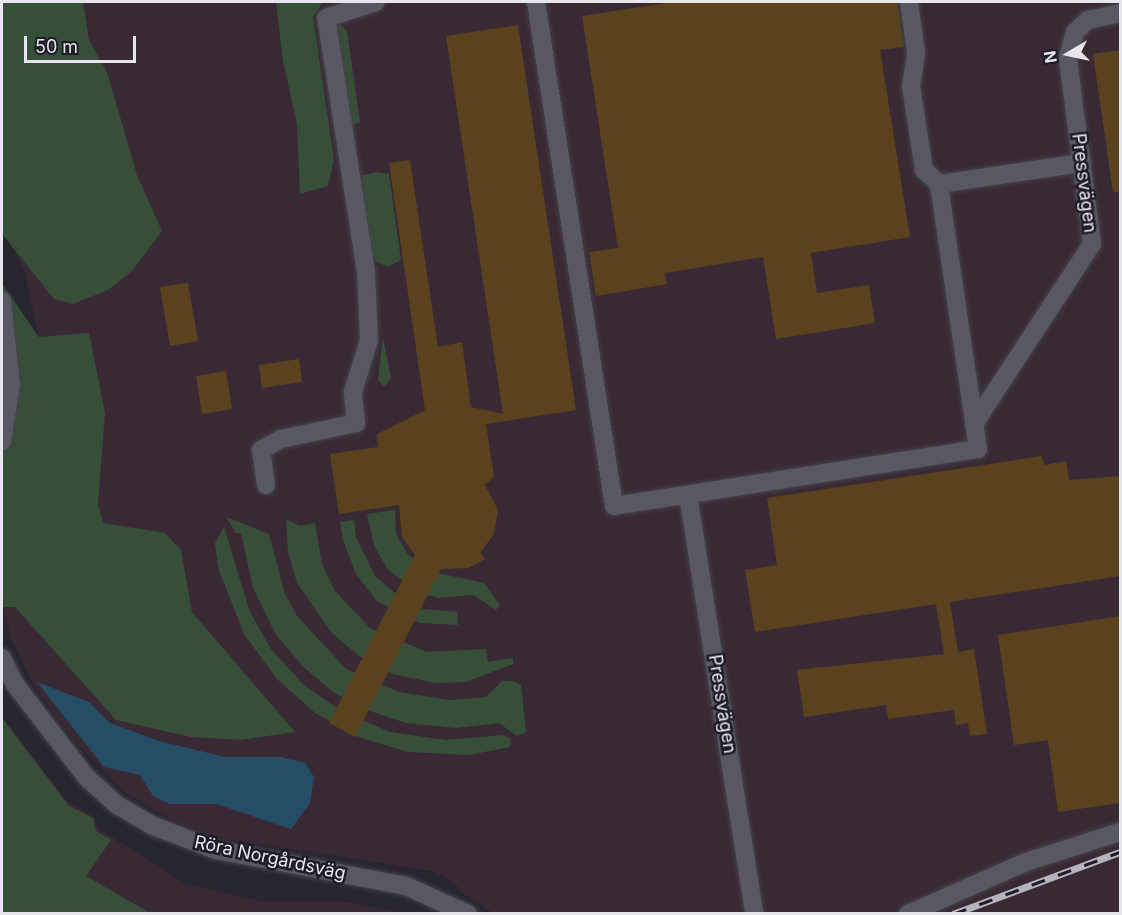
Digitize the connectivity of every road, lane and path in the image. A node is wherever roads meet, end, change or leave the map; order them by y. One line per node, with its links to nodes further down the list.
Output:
1 (376, 2): 10 (street)
2 (536, 2): 11 (street)
3 (909, 2): 6 (street)
4 (1120, 13): 5 (street, Pressvägen)
5 (1082, 163): 6 (street); 8 (street, Pressvägen)
6 (939, 184): 8 (street)
7 (2, 301): 9 (street)
8 (974, 424): 11 (street)
9 (2, 441)
10 (266, 485)
11 (688, 495): 15 (street, Pressvägen)
12 (2, 658): 14 (street, Röra Norgårdsväg)
13 (1120, 832): 16 (street)
14 (468, 914)
15 (754, 914)
16 (908, 914)

